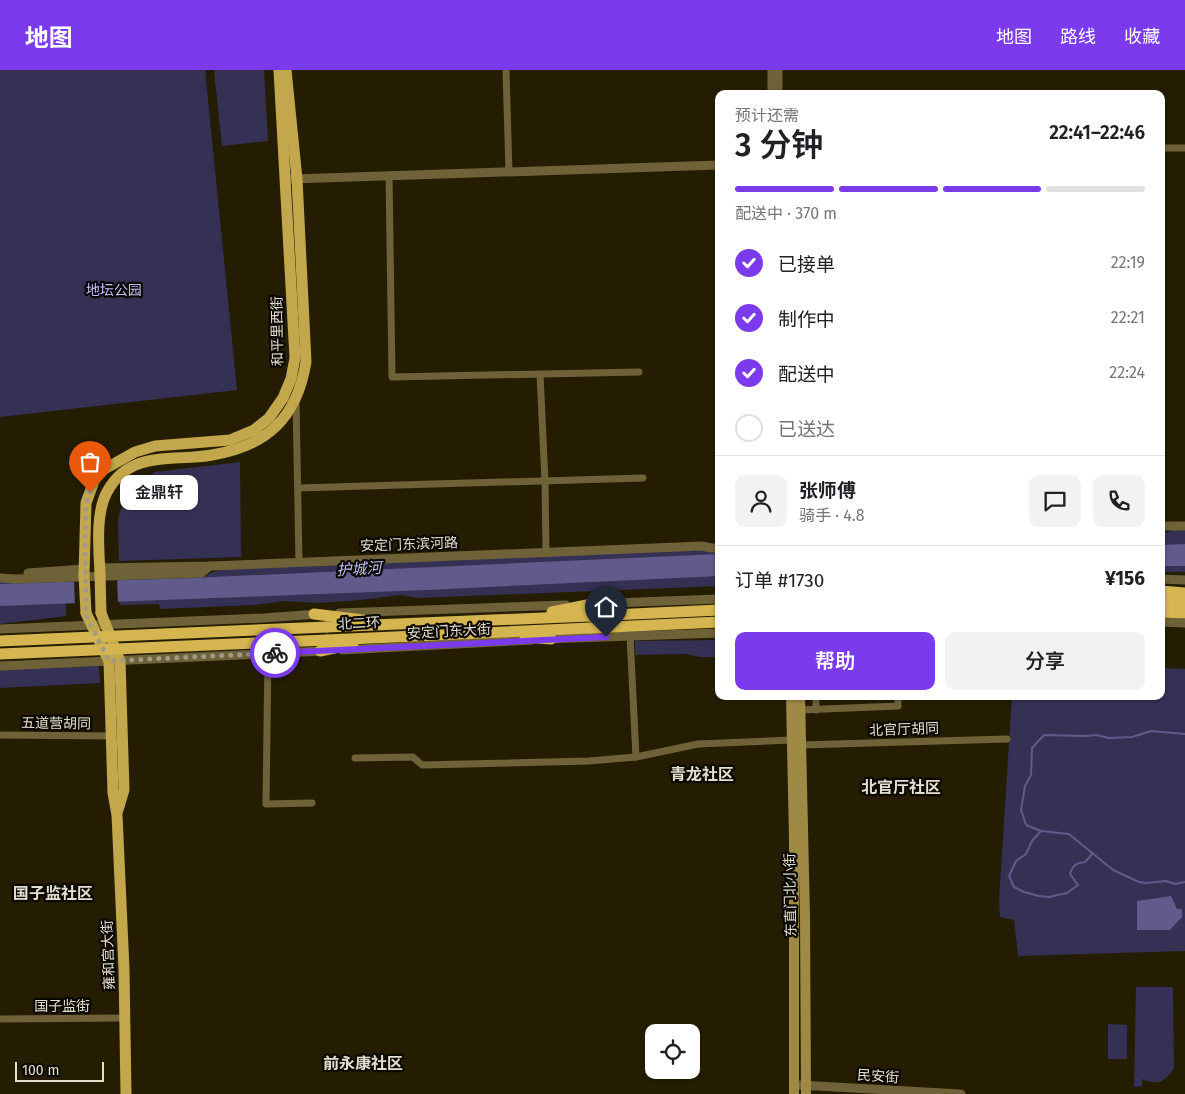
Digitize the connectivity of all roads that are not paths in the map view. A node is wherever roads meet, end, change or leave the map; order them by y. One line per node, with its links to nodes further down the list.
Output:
1 (279, 70): 13 (main road, 和平里西街)
2 (286, 70): 14 (main road, 和平里西街)
3 (506, 70): 11 (street)
4 (772, 70): 6 (street)
5 (778, 70): 7 (street)
6 (772, 90)
7 (778, 90)
8 (1165, 148): 9 (street)
9 (1185, 148)
10 (715, 165): 11 (street)
11 (509, 172): 12 (street)
12 (389, 176): 14 (street); 16 (street)
13 (284, 179): 14 (street); 30 (main road, 和平里西街)
14 (297, 179): 17 (main road, 和平里西街)
15 (639, 372): 16 (street)
16 (540, 374): 19 (street)
17 (296, 398): 20 (street); 29 (main road, 和平里西街)
18 (643, 478): 19 (street)
19 (545, 481): 20 (street); 26 (street)
20 (298, 488): 27 (street)
21 (1165, 526): 22 (street)
22 (1185, 526)
23 (715, 544): 24 (street)
24 (702, 546): 25 (street, 安定门东滨河路); 26 (street, 安定门东滨河路)
25 (715, 548)
26 (546, 552): 27 (street, 安定门东滨河路)
27 (299, 562): 28 (street, 安定门东滨河路)
28 (210, 566): 29 (street, 安定门东滨河路); 32 (street)
29 (100, 571): 54 (main road, 和平里西街, bridge)
30 (84, 572): 31 (street); 53 (main road, 和平里西街, bridge)
31 (0, 573)
32 (0, 578)
33 (1165, 579): 34 (street)
34 (1185, 580)
35 (1185, 588): 36 (highway)
36 (1165, 590)
37 (1165, 590): 38 (highway)
38 (1185, 593)
39 (715, 599): 41 (street, 安定门东大街)
40 (1165, 601): 42 (highway)
41 (662, 602): 47 (street, 安定门东大街); 58 (street)
42 (1185, 603)
43 (715, 610): 47 (highway, 北二环, bridge)
44 (1165, 612): 45 (highway)
45 (1185, 613)
46 (314, 614): 47 (street, 安定门东大街); 48 (street, 安定门东大街); 52 (highway)
47 (591, 616): 49 (highway, 北二环, bridge); 52 (highway, 北二环); 56 (highway, 北二环)
48 (279, 617): 54 (street, 安定门东大街); 64 (street)
49 (715, 622)
50 (1165, 622): 51 (street)
51 (1185, 623)
52 (397, 624): 62 (highway, 北二环, bridge)
53 (92, 625): 54 (street, 安定门东大街); 55 (street, 安定门东大街); 67 (main road)
54 (106, 625): 67 (main road)
55 (0, 630)
56 (481, 633): 60 (highway, 北二环); 61 (highway)
57 (715, 633): 58 (street, 安定门东大街)
58 (663, 635): 59 (street, 安定门东大街)
59 (630, 636): 61 (street, 安定门东大街); 79 (street)
60 (381, 637): 63 (highway); 65 (highway, 北二环, bridge)
61 (551, 639): 63 (street, 安定门东大街)
62 (0, 642)
63 (320, 651): 64 (street, 安定门东大街)
64 (280, 653): 66 (street, 安定门东大街)
65 (0, 654)
66 (268, 654): 67 (street, 安定门东大街); 81 (street)
67 (114, 661): 68 (street, 安定门东大街); 76 (main road, 雍和宫大街); 82 (main road, 雍和宫大街)
68 (0, 666)
69 (791, 700): 78 (main road, 东直门北小街)
70 (800, 700): 73 (main road, 东直门北小街)
71 (816, 700): 74 (street)
72 (898, 700): 74 (street)
73 (800, 710): 74 (street); 78 (main road, 东直门北小街)
74 (816, 710)
75 (0, 735): 76 (street, 五道营胡同)
76 (112, 736): 82 (main road, 雍和宫大街)
77 (1007, 739): 78 (street, 北官厅胡同)
78 (796, 743): 79 (street, 北官厅胡同); 83 (main road, 东直门北小街)
79 (636, 757): 80 (street, 北官厅胡同)
80 (355, 758)
81 (312, 803)
82 (117, 814): 84 (main road, 雍和宫大街)
83 (798, 840): 86 (main road, 东直门北小街); 87 (main road, 东直门北小街)
84 (125, 1018): 85 (street, 国子监街); 89 (main road, 雍和宫大街)
85 (0, 1019)
86 (794, 1089): 87 (street, 民安街)
87 (806, 1089): 88 (street, 民安街)
88 (895, 1092): 90 (street, 民安街)
89 (126, 1094)
90 (961, 1094)

